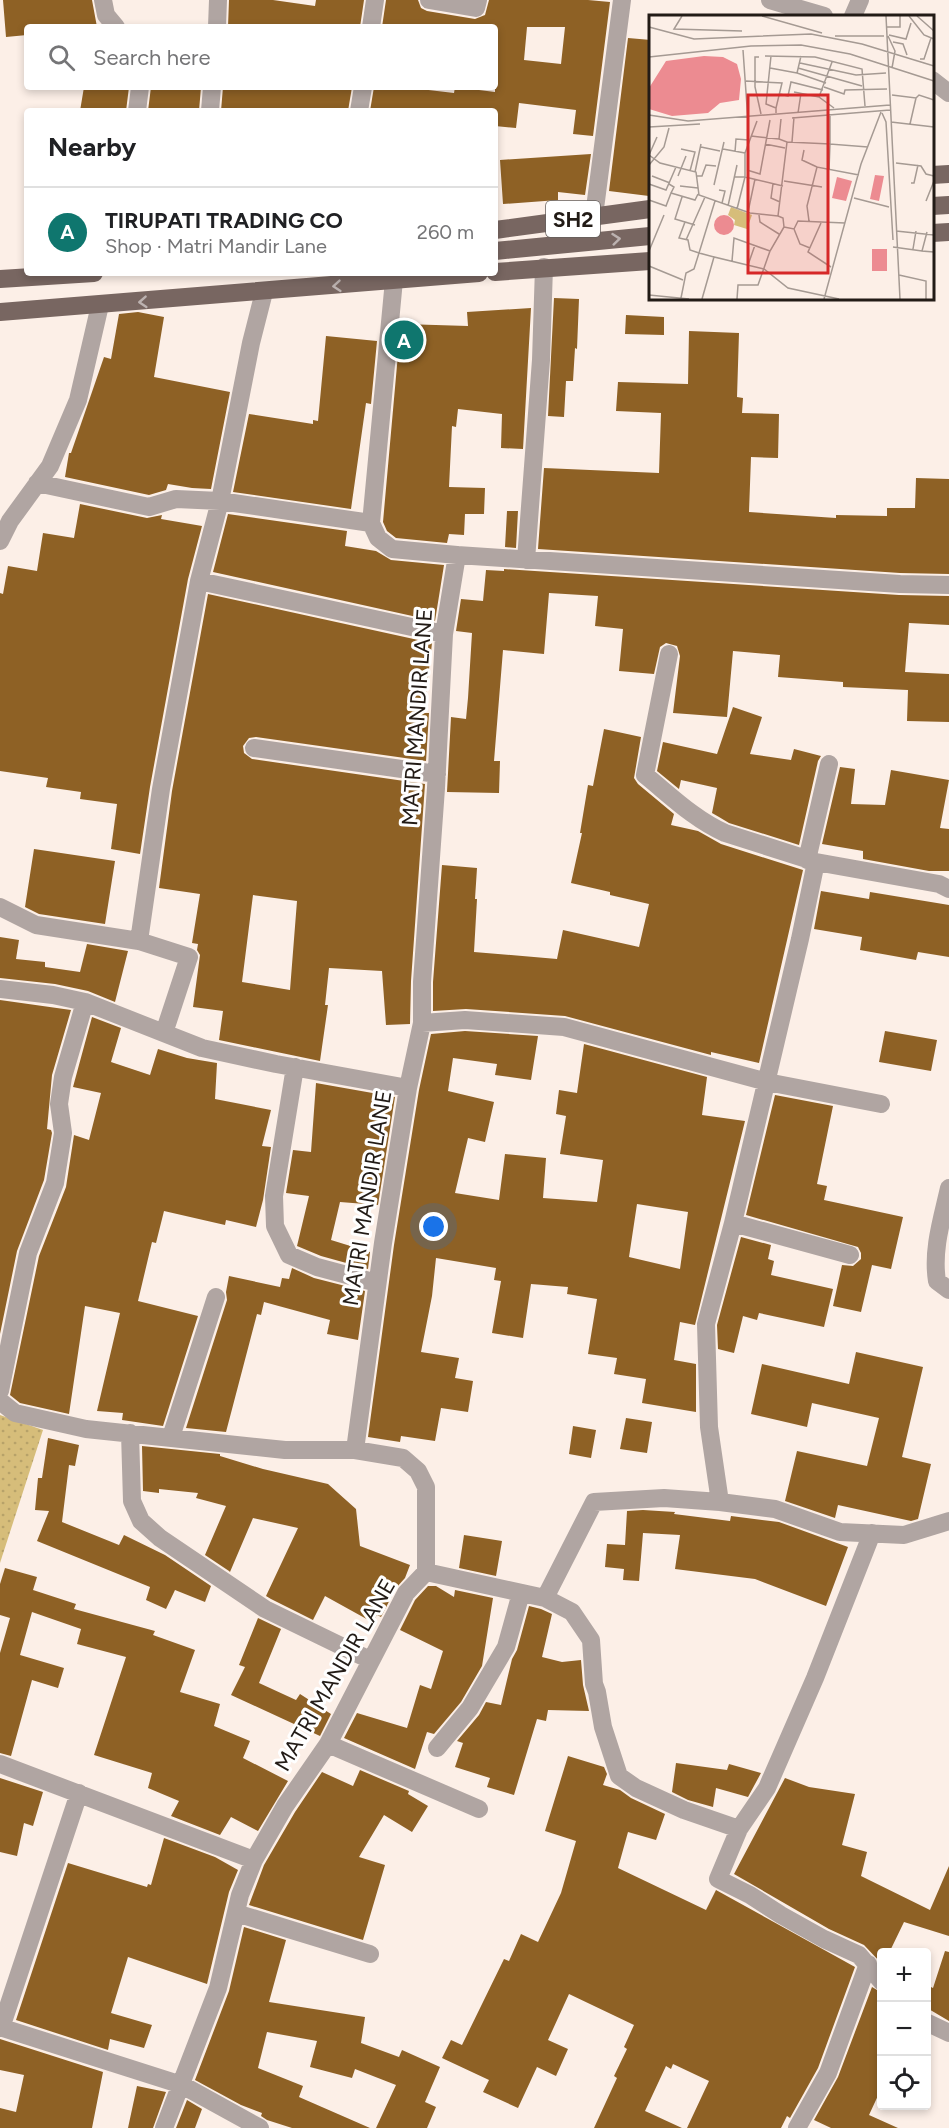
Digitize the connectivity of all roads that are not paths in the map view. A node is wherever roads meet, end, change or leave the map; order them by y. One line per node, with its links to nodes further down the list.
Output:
1 (103, 0): 11 (street)
2 (218, 0): 12 (street)
3 (375, 0): 13 (street)
4 (429, 0): 5 (street)
5 (478, 0)
6 (622, 0): 27 (street)
7 (770, 0): 9 (street)
8 (861, 0): 10 (street)
9 (821, 15)
10 (854, 15)
11 (114, 24)
12 (217, 24)
13 (371, 24)
14 (934, 81): 18 (street)
15 (140, 90): 19 (street)
16 (212, 90): 20 (street)
17 (362, 90): 21 (street)
18 (949, 93)
19 (137, 108)
20 (210, 108)
21 (360, 108)
22 (949, 174): 23 (main road)
23 (934, 176)
24 (949, 205): 25 (main road)
25 (934, 206)
26 (649, 209): 27 (main road, SH2)
27 (594, 216): 28 (main road, SH2)
28 (498, 230)
29 (949, 232): 30 (main road)
30 (934, 233)
31 (649, 236): 32 (main road, one-way to 31)
32 (498, 251)
33 (649, 261): 34 (main road, SH2)
34 (544, 267): 35 (main road, SH2); 48 (street)
35 (498, 272)
36 (47, 276): 38 (main road)
37 (443, 276): 39 (main road)
38 (0, 279)
39 (394, 280): 40 (main road, one-way to 40); 45 (street)
40 (264, 292): 41 (main road, one-way to 41); 44 (street)
41 (100, 305): 42 (main road); 43 (street)
42 (0, 312)
43 (37, 483): 44 (street); 46 (street)
44 (220, 501): 45 (street); 49 (street)
45 (371, 523): 47 (street)
46 (1, 538)
47 (457, 555): 48 (street); 51 (street, MATRI MANDIR LANE)
48 (526, 560): 50 (street)
49 (199, 580): 51 (street); 59 (street)
50 (949, 585)
51 (444, 634): 55 (street, MATRI MANDIR LANE)
52 (669, 654): 56 (street)
53 (254, 748): 55 (street)
54 (829, 764): 56 (street)
55 (436, 774): 62 (street, MATRI MANDIR LANE)
56 (812, 861): 57 (street); 65 (street)
57 (949, 890)
58 (0, 907): 59 (street)
59 (139, 941): 63 (street)
60 (0, 989): 61 (street)
61 (85, 1002): 63 (street); 74 (street)
62 (422, 1023): 65 (street); 66 (street, MATRI MANDIR LANE)
63 (164, 1033): 64 (street)
64 (295, 1067): 66 (street); 71 (street)
65 (767, 1082): 67 (street); 69 (street)
66 (408, 1088): 71 (street, MATRI MANDIR LANE)
67 (881, 1104)
68 (949, 1188): 72 (street)
69 (733, 1223): 70 (street); 78 (street)
70 (850, 1255)
71 (377, 1283): 77 (street, MATRI MANDIR LANE)
72 (949, 1290)
73 (216, 1297): 76 (street)
74 (1, 1403): 75 (street)
75 (130, 1433): 76 (street); 84 (street)
76 (171, 1437): 77 (street)
77 (355, 1450): 81 (street, MATRI MANDIR LANE)
78 (720, 1502): 80 (street); 83 (street)
79 (949, 1521): 80 (street)
80 (872, 1533): 90 (street)
81 (426, 1572): 82 (street); 84 (street, MATRI MANDIR LANE)
82 (521, 1593): 83 (street); 86 (street)
83 (545, 1598): 90 (street)
84 (370, 1660): 85 (street, MATRI MANDIR LANE)
85 (328, 1744): 89 (street); 91 (street, MATRI MANDIR LANE)
86 (436, 1748)
87 (0, 1764): 88 (street)
88 (79, 1793): 91 (street); 97 (street)
89 (479, 1809)
90 (739, 1829): 94 (street)
91 (254, 1860): 92 (street, MATRI MANDIR LANE)
92 (236, 1913): 93 (street); 99 (street, MATRI MANDIR LANE)
93 (370, 1954)
94 (868, 1964): 95 (street); 102 (street)
95 (877, 1976)
96 (931, 2024): 98 (street)
97 (0, 2028): 99 (street)
98 (949, 2033)
99 (182, 2085): 100 (street, MATRI MANDIR LANE); 101 (street)
100 (164, 2128)
101 (260, 2128)
102 (797, 2128)

